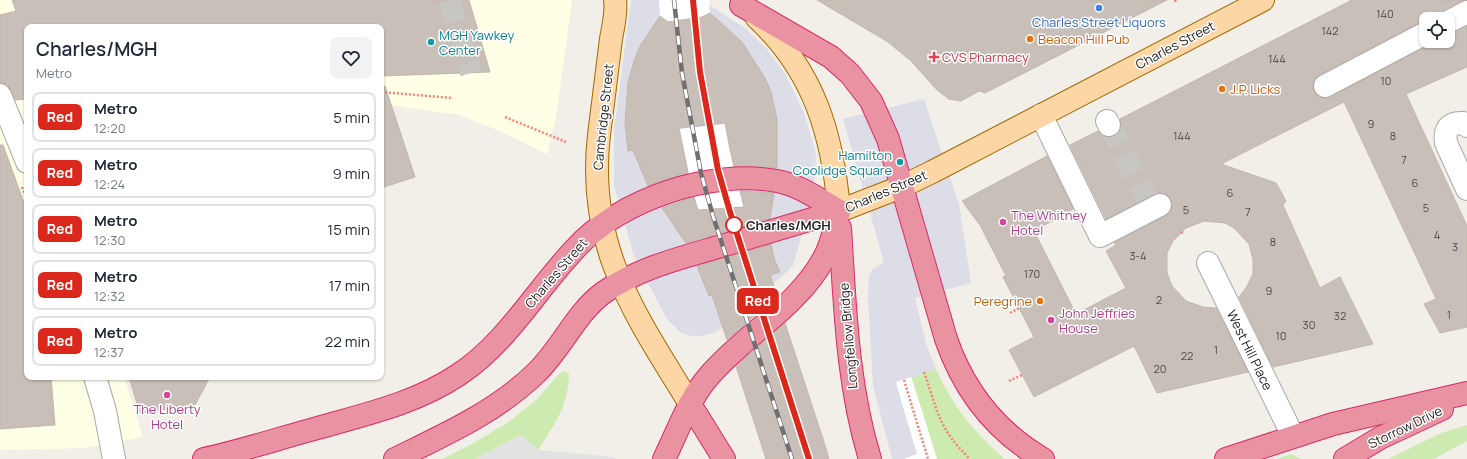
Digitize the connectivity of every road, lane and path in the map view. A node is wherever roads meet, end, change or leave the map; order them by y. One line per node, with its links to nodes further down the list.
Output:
1 (1263, 0): 11 (main road, Charles Street)
2 (737, 2): 16 (highway); 19 (main road)
3 (616, 5): 20 (main road, Cambridge Street)
4 (1467, 12): 5 (street)
5 (1455, 18)
6 (1419, 37): 7 (street)
7 (1325, 86)
8 (384, 92): 10 (path)
9 (0, 95): 15 (street)
10 (453, 98)
11 (1041, 116): 16 (main road, Charles Street); 18 (street)
12 (505, 117): 14 (path)
13 (1467, 126): 17 (street)
14 (566, 142)
15 (24, 155)
16 (901, 187): 19 (main road, Charles Street); 42 (highway)
17 (1467, 189)
18 (1153, 205)
19 (840, 211): 20 (highway, Charles Street); 22 (highway); 32 (highway); 39 (highway, Longfellow Bridge)
20 (602, 225): 22 (main road, Cambridge Street); 35 (highway, Charles Street)
21 (1208, 263): 33 (street, West Hill Place)
22 (620, 283): 32 (main road, Cambridge Street); 36 (highway)
23 (1019, 308): 24 (path)
24 (1010, 313)
25 (924, 372): 41 (path)
26 (1022, 375): 29 (path)
27 (96, 380): 34 (street)
28 (904, 380): 40 (path)
29 (1009, 381)
30 (1467, 393): 33 (highway)
31 (1467, 399): 44 (highway, Storrow Drive)
32 (690, 404): 37 (highway); 38 (highway)
33 (1293, 436): 43 (highway)
34 (114, 459)
35 (204, 459)
36 (394, 459)
37 (664, 459)
38 (724, 459)
39 (870, 459)
40 (928, 459)
41 (970, 459)
42 (1043, 459)
43 (1226, 459)
44 (1345, 459)

